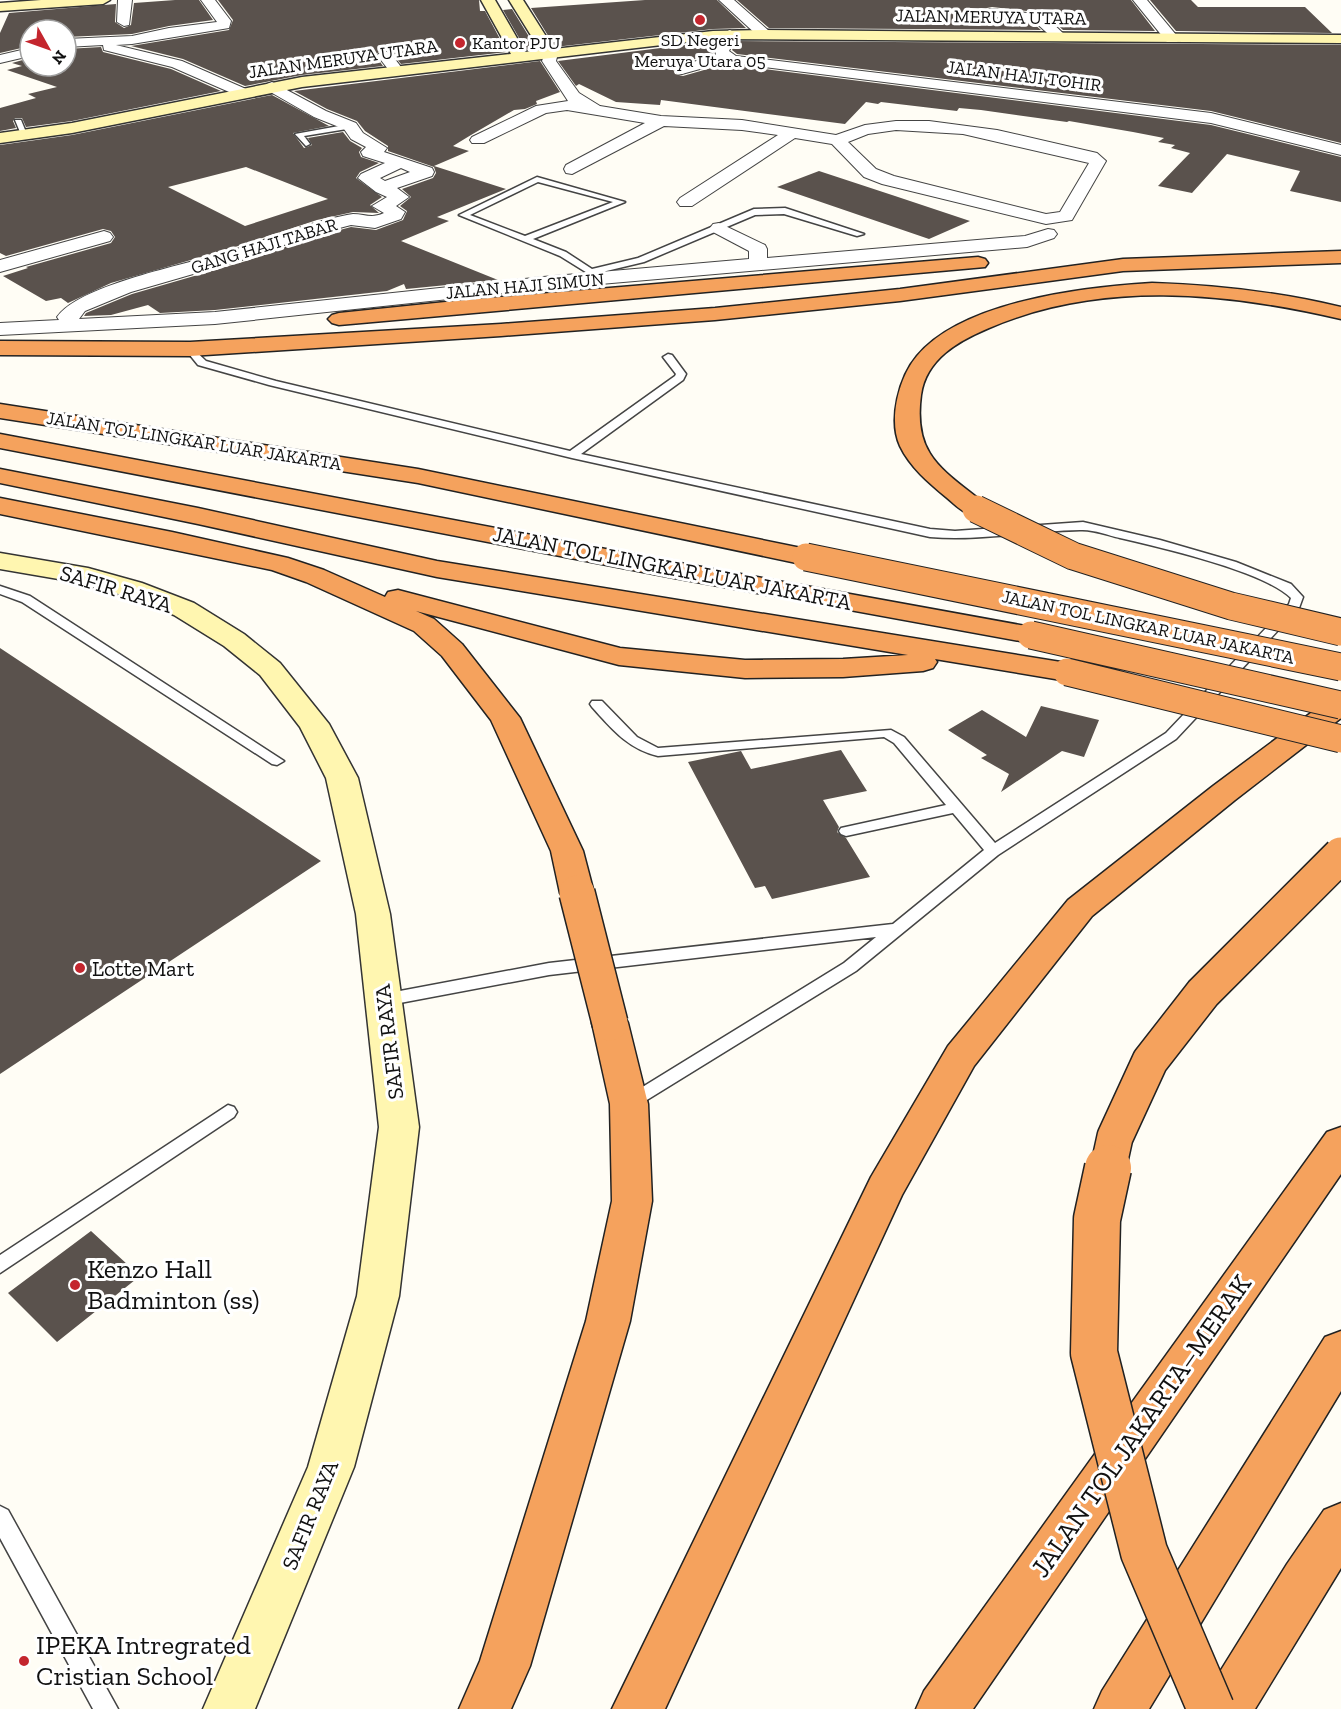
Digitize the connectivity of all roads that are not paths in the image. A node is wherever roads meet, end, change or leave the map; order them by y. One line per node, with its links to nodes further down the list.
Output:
1 (103, 0): 8 (main road)
2 (125, 0): 10 (street)
3 (208, 0): 16 (street)
4 (488, 0): 20 (main road)
5 (516, 0): 20 (main road)
6 (726, 0): 12 (street)
7 (1140, 0): 14 (street)
8 (0, 7)
9 (992, 13): 13 (street)
10 (124, 22)
11 (730, 34): 12 (main road, JALAN MERUYA UTARA); 20 (main road, JALAN MERUYA UTARA); 21 (street)
12 (764, 34): 13 (main road, JALAN MERUYA UTARA)
13 (1061, 38): 14 (main road, JALAN MERUYA UTARA)
14 (1172, 39): 15 (main road, JALAN MERUYA UTARA)
15 (1341, 39)
16 (78, 42)
17 (78, 43): 26 (street)
18 (18, 55): 22 (street)
19 (384, 55): 23 (street)
20 (539, 56): 23 (main road, JALAN MERUYA UTARA); 27 (street); 28 (street)
21 (724, 57): 24 (street); 36 (street, JALAN HAJI TOHIR)
22 (0, 59)
23 (396, 70): 25 (main road, JALAN MERUYA UTARA)
24 (682, 70)
25 (272, 87): 26 (main road, JALAN MERUYA UTARA); 30 (street)
26 (241, 92): 32 (main road, JALAN MERUYA UTARA)
27 (567, 105): 29 (street); 33 (street)
28 (680, 120)
29 (661, 121): 31 (street); 38 (street)
30 (350, 126): 35 (lane); 37 (street)
31 (794, 132): 34 (street); 40 (street)
32 (0, 138)
33 (478, 140)
34 (837, 140): 34 (street)
35 (306, 144)
36 (1341, 150)
37 (400, 162): 39 (street, GANG HAJI TABAR); 39 (street)
38 (572, 169)
39 (382, 188): 53 (street, GANG HAJI TABAR)
40 (686, 202)
41 (718, 228): 42 (lane); 48 (street); 50 (lane)
42 (860, 234)
43 (1048, 234): 48 (street, JALAN HAJI SIMUN)
44 (104, 237): 49 (street)
45 (1341, 238): 53 (highway)
46 (525, 239): 46 (lane); 50 (lane)
47 (1341, 257): 55 (highway)
48 (758, 265): 50 (street, JALAN HAJI SIMUN)
49 (0, 266)
50 (595, 276): 53 (street, JALAN HAJI SIMUN)
51 (1341, 313): 65 (highway, bridge)
52 (0, 329): 53 (street, JALAN HAJI SIMUN)
53 (76, 337): 54 (highway); 55 (highway)
54 (0, 348)
55 (190, 349): 59 (lane)
56 (668, 357): 59 (lane)
57 (0, 411): 67 (highway, JALAN TOL LINGKAR LUAR JAKARTA, bridge)
58 (0, 441): 69 (highway, JALAN TOL LINGKAR LUAR JAKARTA, bridge)
59 (573, 455): 74 (lane)
60 (0, 476): 66 (highway)
61 (0, 506): 63 (highway)
62 (0, 561): 77 (main road, SAFIR RAYA)
63 (315, 576): 66 (highway); 78 (highway, bridge)
64 (0, 590): 71 (lane)
65 (1341, 632)
66 (993, 661): 70 (highway, bridge)
67 (1341, 667)
68 (597, 704): 72 (lane)
69 (1341, 705): 88 (highway)
70 (1341, 739)
71 (277, 761)
72 (956, 807): 73 (lane); 74 (lane)
73 (846, 831)
74 (993, 852): 76 (lane)
75 (1341, 855): 91 (highway, bridge)
76 (898, 929): 77 (lane); 78 (lane)
77 (384, 1000): 86 (main road, SAFIR RAYA)
78 (629, 1104): 87 (highway)
79 (228, 1112): 81 (lane)
80 (1341, 1143): 89 (highway, JALAN TOL JAKARTA–MERAK)
81 (0, 1265)
82 (1341, 1351): 90 (highway)
83 (0, 1517): 85 (lane)
84 (1341, 1526): 92 (highway)
85 (106, 1709)
86 (229, 1709)
87 (485, 1709)
88 (638, 1709)
89 (942, 1709)
90 (1120, 1709)
91 (1211, 1709)
92 (1226, 1709)

